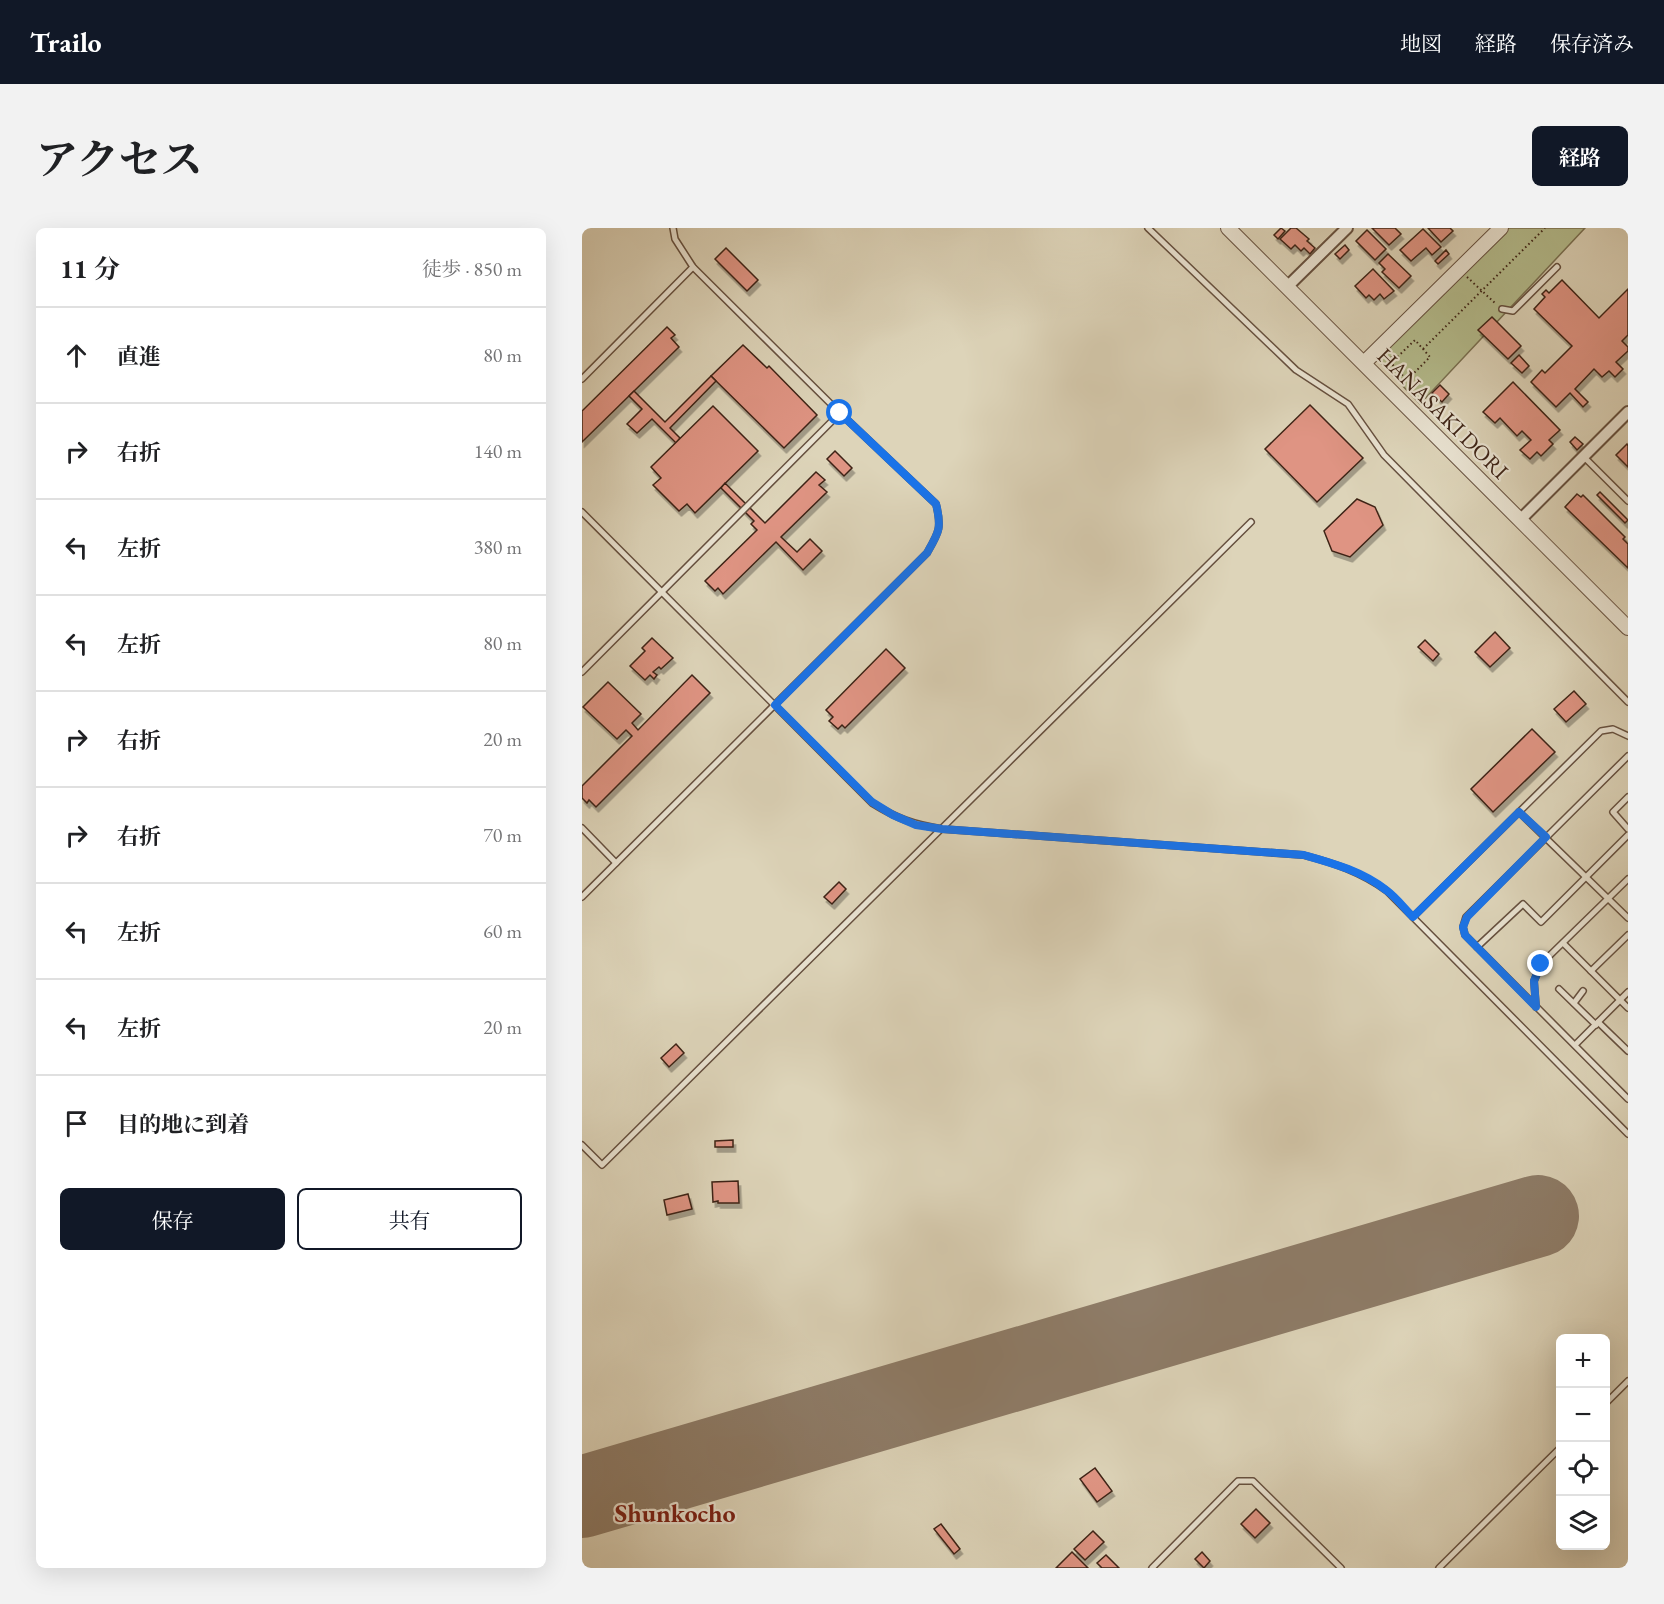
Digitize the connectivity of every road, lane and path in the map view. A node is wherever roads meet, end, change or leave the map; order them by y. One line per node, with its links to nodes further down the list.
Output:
1 (673, 228): 7 (lane)
2 (1148, 228): 28 (lane)
3 (1228, 228): 10 (street, HANASAKI DORI)
4 (1347, 228): 10 (street)
5 (1500, 228): 9 (street)
6 (1545, 228): 11 (path)
7 (693, 267): 17 (lane); 19 (lane)
8 (1557, 267): 12 (lane)
9 (1459, 270): 11 (path); 13 (street)
10 (1287, 287): 15 (street, HANASAKI DORI)
11 (1482, 291): 12 (path); 14 (path)
12 (1502, 309)
13 (1384, 344): 15 (street); 16 (path)
14 (1423, 349): 16 (path); 16 (path)
15 (1364, 363): 23 (street, HANASAKI DORI)
16 (1391, 363)
17 (582, 379)
18 (1628, 412): 20 (street)
19 (840, 413): 25 (lane); 29 (lane)
20 (1584, 457): 21 (lane); 23 (street)
21 (1628, 501)
22 (582, 512): 25 (lane)
23 (1520, 520): 26 (street, HANASAKI DORI)
24 (1251, 522): 35 (lane)
25 (662, 592): 27 (lane); 29 (lane)
26 (1628, 628)
27 (582, 672)
28 (1628, 702)
29 (775, 705): 35 (lane); 39 (lane)
30 (1628, 736): 33 (lane)
31 (1628, 756): 38 (lane)
32 (1628, 797): 36 (lane)
33 (1519, 812): 38 (lane); 44 (lane)
34 (582, 828): 39 (lane)
35 (942, 829): 44 (lane); 62 (lane)
36 (1628, 830)
37 (1628, 835): 40 (lane)
38 (1546, 837): 40 (lane); 48 (lane)
39 (616, 863): 42 (lane)
40 (1586, 877): 43 (lane); 48 (lane)
41 (1628, 879): 43 (lane)
42 (582, 897)
43 (1608, 898): 45 (lane); 47 (lane)
44 (1413, 917): 61 (lane)
45 (1628, 918)
46 (1628, 935): 49 (lane)
47 (1563, 943): 49 (lane); 55 (lane)
48 (1477, 947): 55 (lane)
49 (1591, 971): 53 (lane)
50 (1559, 989): 54 (lane)
51 (1582, 991): 54 (lane)
52 (1628, 992): 53 (lane)
53 (1620, 1000): 56 (lane); 57 (lane)
54 (1574, 1003): 57 (lane)
55 (1536, 1007): 58 (lane)
56 (1628, 1008)
57 (1597, 1023): 58 (lane); 59 (lane)
58 (1575, 1046): 60 (lane)
59 (1628, 1051)
60 (1628, 1100)
61 (1628, 1134)
62 (582, 1145)
63 (1628, 1381): 64 (lane)
64 (1610, 1399)
65 (1556, 1452): 68 (lane)
66 (1152, 1568): 67 (lane)
67 (1341, 1568)
68 (1439, 1568)

